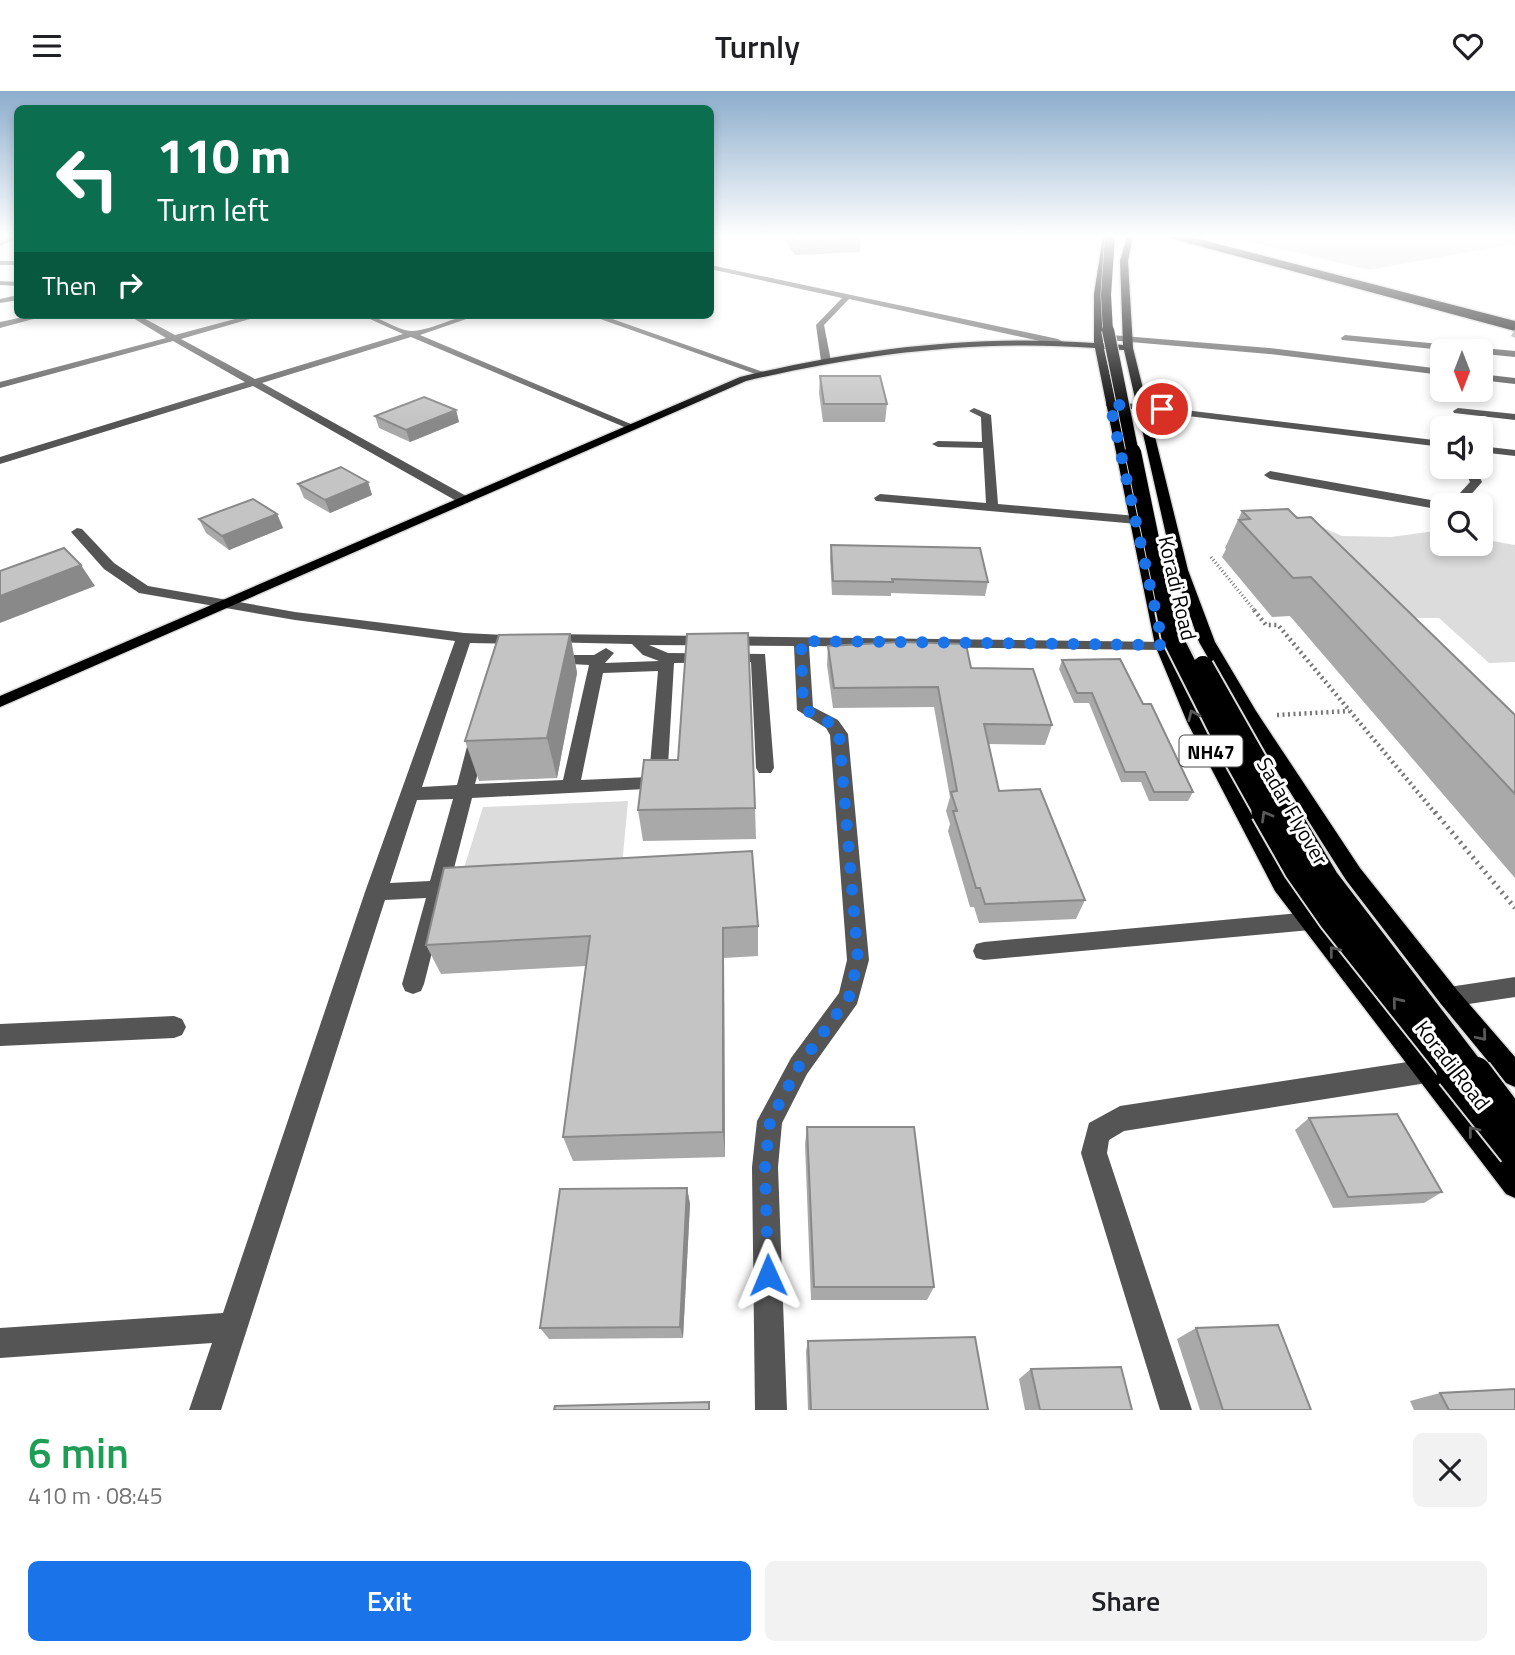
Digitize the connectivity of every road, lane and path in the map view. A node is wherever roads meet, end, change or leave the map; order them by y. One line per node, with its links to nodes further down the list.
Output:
1 (847, 298): 26 (street)
2 (855, 298): 23 (street)
3 (1098, 298): 22 (main road, Koradi Road / NH47)
4 (1105, 298): 85 (highway, Sadar Flyover / NH47, one-way to 4, bridge)
5 (1112, 298): 84 (highway, Sadar Flyover / NH47, bridge)
6 (1125, 298): 24 (main road, Koradi Road)
7 (1419, 298): 17 (highway)
8 (1422, 298): 17 (main road)
9 (1426, 298): 17 (highway)
10 (1430, 298): 17 (main road)
11 (26, 319): 18 (street)
12 (139, 319): 20 (street)
13 (245, 319): 20 (street)
14 (375, 319): 19 (street)
15 (459, 319): 19 (street)
16 (605, 319): 28 (street)
17 (1515, 321)
18 (0, 325)
19 (408, 333): 31 (street); 38 (street)
20 (173, 338): 31 (street); 32 (street)
21 (1345, 338): 25 (street)
22 (1099, 341): 23 (main road); 24 (street); 33 (main road, Koradi Road / NH47)
23 (1058, 342): 26 (main road)
24 (1127, 343): 27 (street); 34 (main road, Koradi Road)
25 (1515, 354)
26 (826, 361): 28 (main road)
27 (1430, 371)
28 (764, 374): 38 (main road)
29 (1493, 378): 30 (street)
30 (1515, 381)
31 (251, 382): 44 (street); 49 (street)
32 (0, 385)
33 (1110, 404): 34 (street); 52 (main road, Koradi Road / NH47)
34 (1140, 407): 39 (street); 65 (main road, Koradi Road)
35 (974, 411): 41 (street)
36 (1458, 411): 37 (street)
37 (1515, 418)
38 (633, 427): 49 (main road)
39 (1430, 443)
40 (939, 444): 41 (street)
41 (988, 445): 51 (street)
42 (1493, 450): 43 (street)
43 (1515, 453)
44 (0, 461)
45 (1270, 475): 50 (street)
46 (1475, 479): 47 (street)
47 (1466, 493)
48 (880, 498): 51 (street)
49 (464, 500): 55 (main road)
50 (1430, 504)
51 (992, 508): 52 (street)
52 (1137, 520): 59 (main road, Koradi Road / NH47)
53 (77, 532): 55 (street)
54 (1211, 557): 64 (path)
55 (227, 603): 56 (street); 63 (main road)
56 (464, 638): 57 (street); 70 (street)
57 (628, 639): 58 (street); 61 (street); 62 (street)
58 (801, 641): 59 (street); 90 (street)
59 (1163, 645): 75 (main road, Koradi Road / NH47, one-way to 59)
60 (531, 657): 62 (street)
61 (666, 662): 62 (street); 67 (street); 68 (street)
62 (597, 664): 68 (street)
63 (0, 702)
64 (1350, 711): 65 (path); 74 (path)
65 (1249, 714): 79 (main road, Koradi Road)
66 (484, 716): 69 (street)
67 (765, 768)
68 (571, 786): 69 (street)
69 (465, 791): 70 (street); 72 (street)
70 (410, 794): 73 (street)
71 (467, 887): 72 (street)
72 (440, 889): 73 (street); 77 (street)
73 (375, 892): 87 (street)
74 (1515, 908)
75 (1310, 921): 76 (street); 82 (main road, Koradi Road / NH47, one-way to 75)
76 (984, 951)
77 (414, 984)
78 (1515, 987): 79 (street)
79 (1449, 997): 83 (main road, Koradi Road, one-way to 83)
80 (174, 1027): 81 (street)
81 (0, 1035)
82 (1427, 1071): 86 (main road, Koradi Road / NH47, one-way to 82); 91 (street)
83 (1515, 1075)
84 (1515, 1126)
85 (1515, 1151)
86 (1515, 1185)
87 (233, 1327): 88 (street); 89 (street)
88 (0, 1343)
89 (205, 1410)
90 (771, 1410)
91 (1176, 1410)

